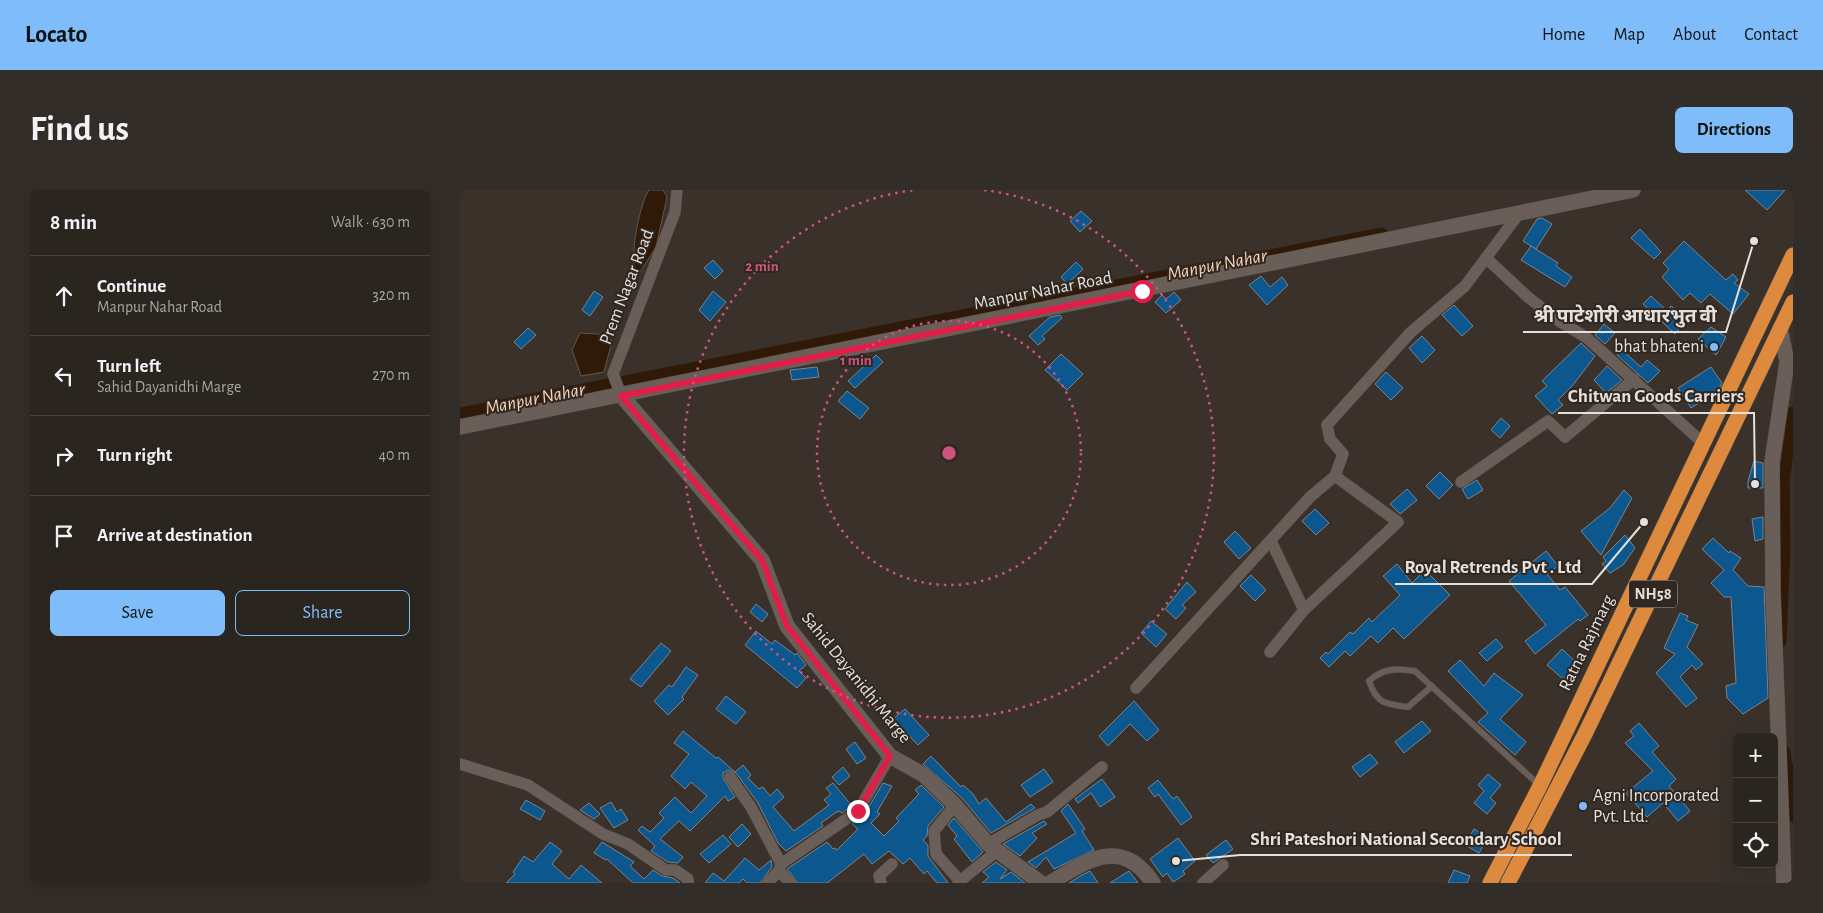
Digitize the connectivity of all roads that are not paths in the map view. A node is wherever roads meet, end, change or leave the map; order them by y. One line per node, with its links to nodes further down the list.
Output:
1 (677, 190): 9 (street, Prem Nagar Road)
2 (1633, 190): 3 (street, Manpur Nahar Road)
3 (1518, 215): 5 (street); 9 (street, Manpur Nahar Road)
4 (1793, 255): 11 (highway, Ratna Rajmarg / NH58)
5 (1486, 258): 8 (street); 12 (street)
6 (1793, 302): 7 (highway, NH58)
7 (1780, 328): 39 (highway, NH58); 40 (street)
8 (1634, 379): 11 (street); 13 (street)
9 (621, 396): 10 (street, Manpur Nahar Road); 19 (street, Sahid Dayanidhi Marge)
10 (460, 427)
11 (1703, 443): 23 (highway, Ratna Rajmarg / NH58)
12 (1334, 476): 14 (street); 15 (street)
13 (1461, 482)
14 (1271, 541): 15 (street); 18 (street)
15 (1304, 610): 16 (street)
16 (1270, 652)
17 (1432, 686): 17 (lane); 23 (lane)
18 (1136, 688)
19 (890, 756): 24 (street, Sahid Dayanidhi Marge); 28 (street)
20 (460, 764): 30 (street)
21 (1102, 767): 25 (street)
22 (730, 777): 28 (street)
23 (1540, 786): 38 (highway, Ratna Rajmarg / NH58)
24 (955, 806): 25 (street, Sahid Dayanidhi Marge); 29 (street)
25 (992, 848): 29 (street); 34 (street, Sahid Dayanidhi Marge)
26 (892, 864): 33 (street)
27 (1223, 865): 37 (street)
28 (780, 867): 31 (street); 32 (street)
29 (959, 882)
30 (688, 883)
31 (767, 883)
32 (791, 883)
33 (881, 883)
34 (1041, 883)
35 (1050, 883): 36 (street)
36 (1154, 883)
37 (1203, 883)
38 (1490, 883)
39 (1508, 883)
40 (1784, 883)

